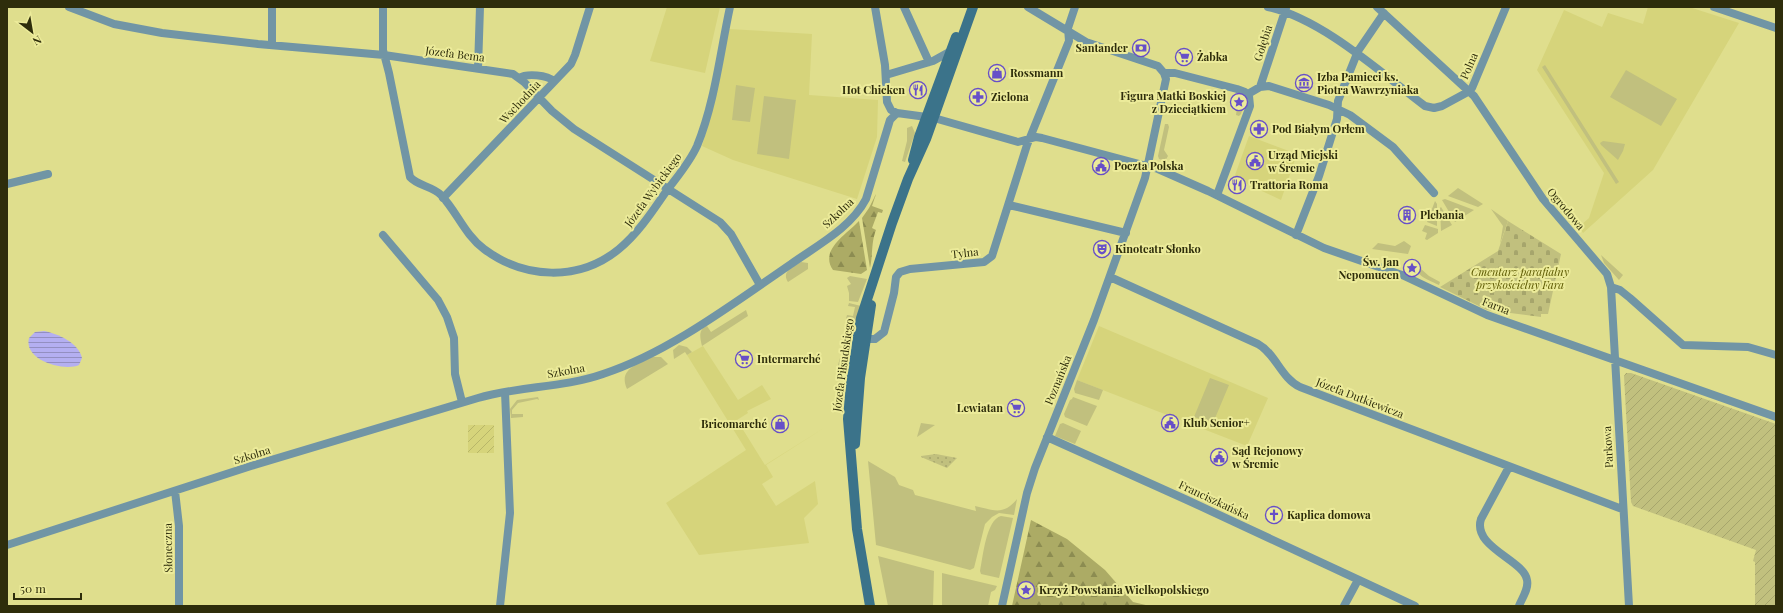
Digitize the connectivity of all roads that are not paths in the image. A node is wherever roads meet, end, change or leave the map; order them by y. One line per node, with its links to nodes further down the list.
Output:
1 (69, 7): 20 (street, Józefa Bema)
2 (272, 7): 20 (street)
3 (383, 7): 23 (street, Józefa Wybickiego)
4 (480, 7): 25 (street)
5 (590, 7): 29 (street, Wschodnia)
6 (730, 7): 41 (street, Józefa Wybickiego)
7 (875, 7): 27 (street)
8 (904, 7): 24 (street)
9 (968, 7): 21 (street, Józefa Piłsudskiego)
10 (973, 7): 36 (street, Józefa Piłsudskiego)
11 (1028, 7): 19 (street)
12 (1075, 7): 19 (street, Tylna)
13 (1268, 7): 16 (street)
14 (1506, 7): 31 (street, Polna)
15 (1714, 7): 18 (street)
16 (1286, 9): 22 (street); 30 (street, Gołębia)
17 (1381, 10): 22 (street); 31 (street, Ogrodowa)
18 (1776, 28)
19 (1068, 31): 26 (street); 37 (street, Tylna)
20 (272, 45): 23 (street, Józefa Bema)
21 (951, 50): 24 (street); 36 (street, Józefa Piłsudskiego)
22 (1357, 54): 31 (street, Polna); 34 (street)
23 (384, 55): 25 (street, Józefa Bema); 44 (street, Józefa Wybickiego)
24 (929, 62): 27 (street)
25 (478, 68): 28 (street, Józefa Bema)
26 (1164, 73): 32 (street); 38 (street, Poznańska)
27 (886, 75): 35 (street)
28 (519, 78): 29 (street); 33 (street, Józefa Bema)
29 (554, 81): 33 (street, Wschodnia)
30 (1260, 87): 32 (street); 34 (street)
31 (1469, 91): 52 (street, Ogrodowa)
32 (1248, 94): 43 (street)
33 (539, 98): 41 (street, Józefa Bema); 44 (street, Wschodnia)
34 (1338, 109): 42 (street); 48 (street)
35 (896, 112): 36 (street); 51 (street, Szkolna)
36 (930, 117): 37 (street); 49 (street, Józefa Piłsudskiego)
37 (1030, 139): 38 (street, Farna); 45 (street, Tylna)
38 (1147, 166): 43 (street, Farna); 46 (street, Poznańska)
39 (48, 174): 40 (street)
40 (7, 184)
41 (669, 189): 44 (street, Józefa Wybickiego); 51 (street, Józefa Bema)
42 (1434, 194)
43 (1217, 195): 48 (street, Farna)
44 (443, 198)
45 (1009, 205): 46 (street); 53 (street, Tylna)
46 (1126, 233): 50 (street, Poznańska)
47 (383, 235): 57 (street)
48 (1296, 235): 55 (street, Farna)
49 (876, 273): 53 (street, Józefa Piłsudskiego); 61 (street, Józefa Piłsudskiego)
50 (1110, 277): 59 (street, Poznańska); 60 (street, Józefa Dutkiewicza)
51 (760, 285): 56 (street, Szkolna)
52 (1611, 287): 54 (street); 55 (street, Parkowa)
53 (865, 339): 61 (street, Józefa Piłsudskiego)
54 (1776, 355)
55 (1616, 360): 58 (street, Farna); 63 (street, Parkowa)
56 (505, 392): 57 (street, Szkolna); 67 (street)
57 (462, 402): 62 (street, Szkolna)
58 (1776, 417)
59 (1047, 437): 65 (street, Franciszkańska); 69 (street, Poznańska)
60 (1509, 467): 63 (street, Józefa Dutkiewicza); 72 (street)
61 (853, 486): 68 (street, Józefa Piłsudskiego)
62 (175, 490): 64 (street, Szkolna); 66 (street, Słoneczna)
63 (1622, 509): 73 (street, Parkowa)
64 (7, 545)
65 (1358, 580): 70 (street); 71 (street, Franciszkańska)
66 (179, 606)
67 (500, 606)
68 (870, 606)
69 (1002, 606)
70 (1344, 606)
71 (1414, 606)
72 (1519, 606)
73 (1629, 606)

